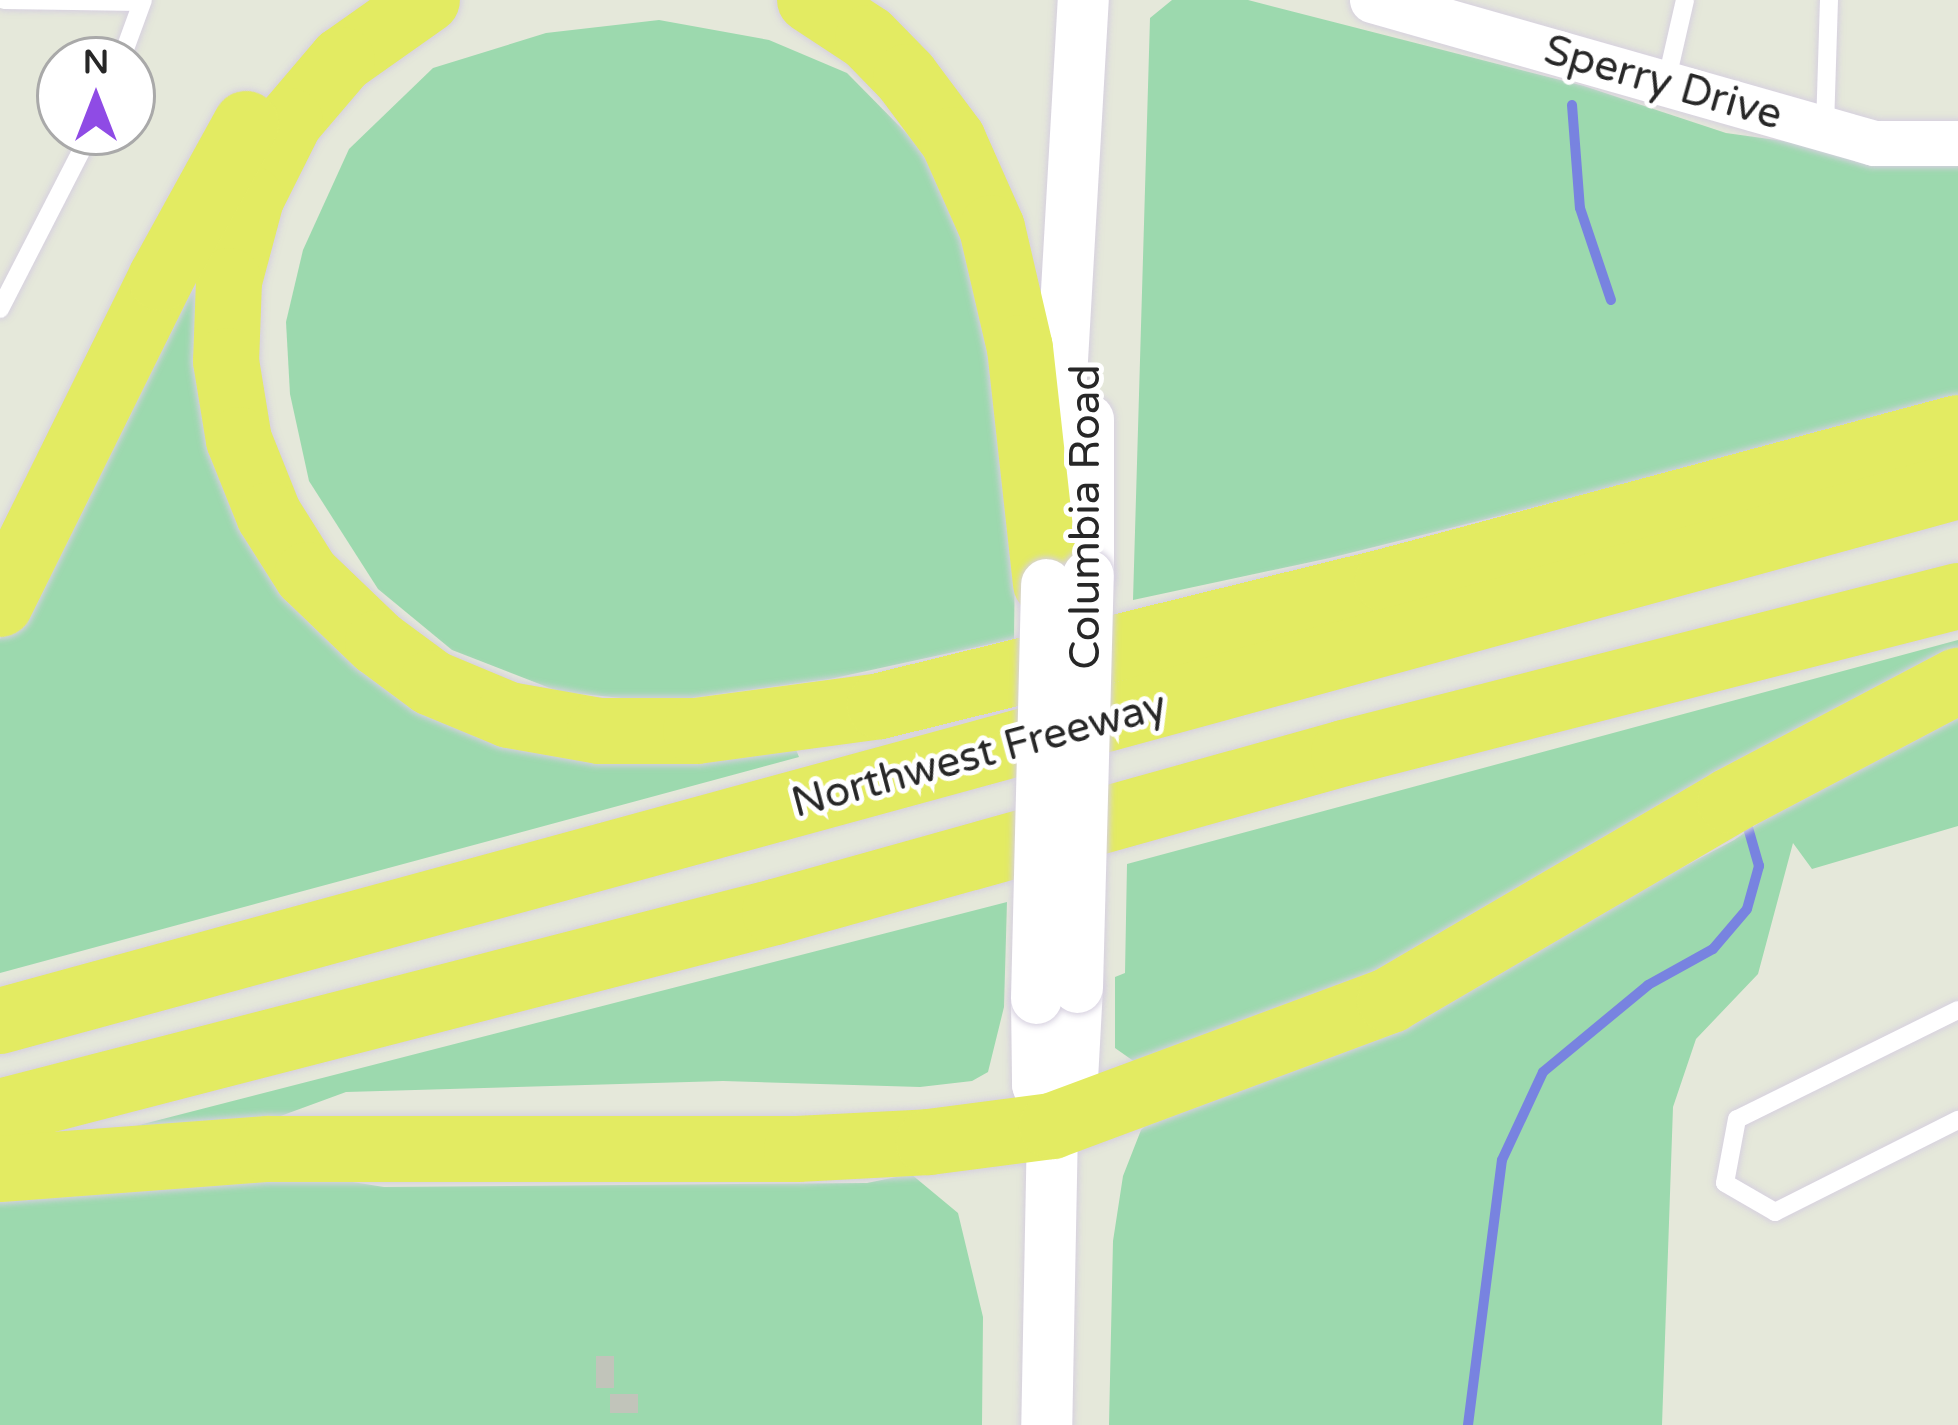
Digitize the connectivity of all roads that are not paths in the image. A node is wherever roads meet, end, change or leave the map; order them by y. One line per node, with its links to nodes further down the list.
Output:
1 (4, 0): 8 (lane)
2 (364, 0): 20 (highway)
3 (427, 0): 16 (highway)
4 (810, 0): 18 (highway)
5 (1372, 0): 11 (street, Sperry Drive)
6 (1685, 0): 11 (lane)
7 (1829, 0): 12 (lane)
8 (142, 1): 10 (lane)
9 (1082, 23): 18 (main road, Columbia Road)
10 (130, 36)
11 (1666, 84): 12 (street, Sperry Drive)
12 (1825, 130): 13 (street, Sperry Drive)
13 (1958, 143)
14 (79, 156): 15 (lane)
15 (0, 309)
16 (1958, 428)
17 (1958, 486): 23 (highway, Northwest Freeway)
18 (1067, 580): 26 (main road, Columbia Road, bridge)
19 (1958, 596): 24 (highway)
20 (0, 604)
21 (1958, 681): 26 (highway)
22 (1958, 1010): 25 (lane)
23 (0, 1021)
24 (0, 1112)
25 (1958, 1120)
26 (1052, 1126): 27 (highway); 28 (main road, Columbia Road)
27 (0, 1169)
28 (1046, 1425)

